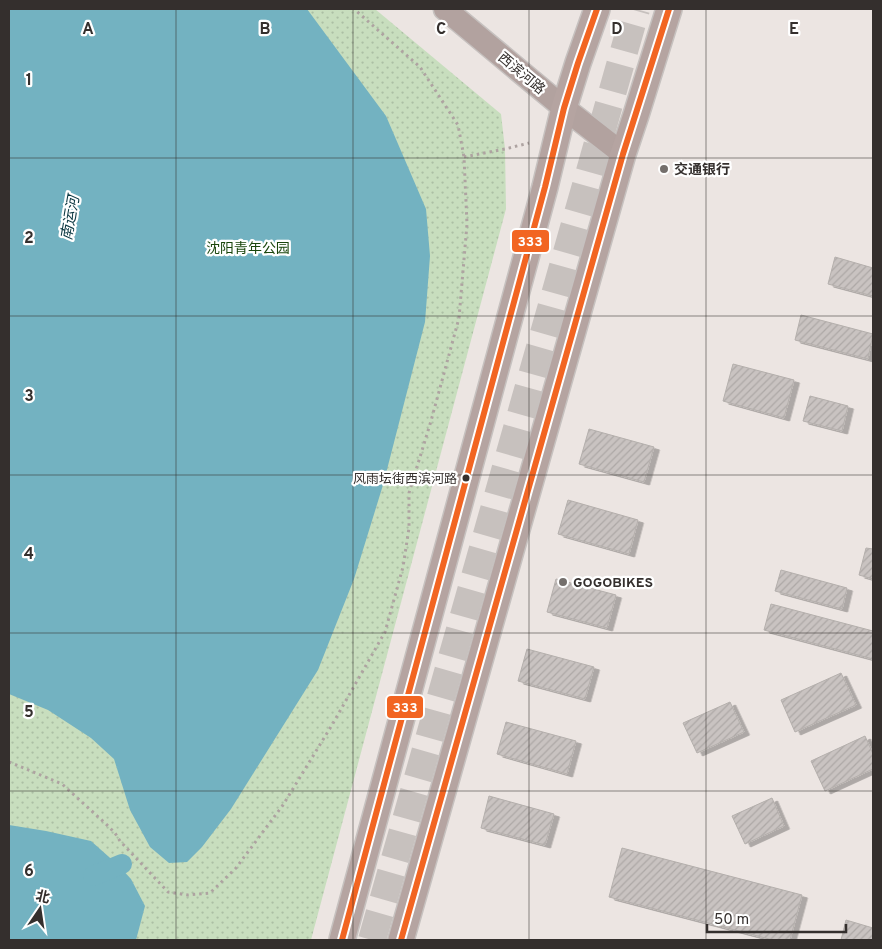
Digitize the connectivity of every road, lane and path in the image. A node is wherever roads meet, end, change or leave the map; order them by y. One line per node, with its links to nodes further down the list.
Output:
1 (356, 9): 8 (path)
2 (445, 9): 5 (street, 西滨河路)
3 (596, 9): 5 (main road)
4 (669, 9): 7 (main road)
5 (564, 108): 7 (street, 西滨河路); 10 (main road)
6 (530, 142): 8 (path)
7 (623, 154): 11 (main road)
8 (464, 157): 9 (path)
9 (9, 762)
10 (342, 940)
11 (401, 940)

